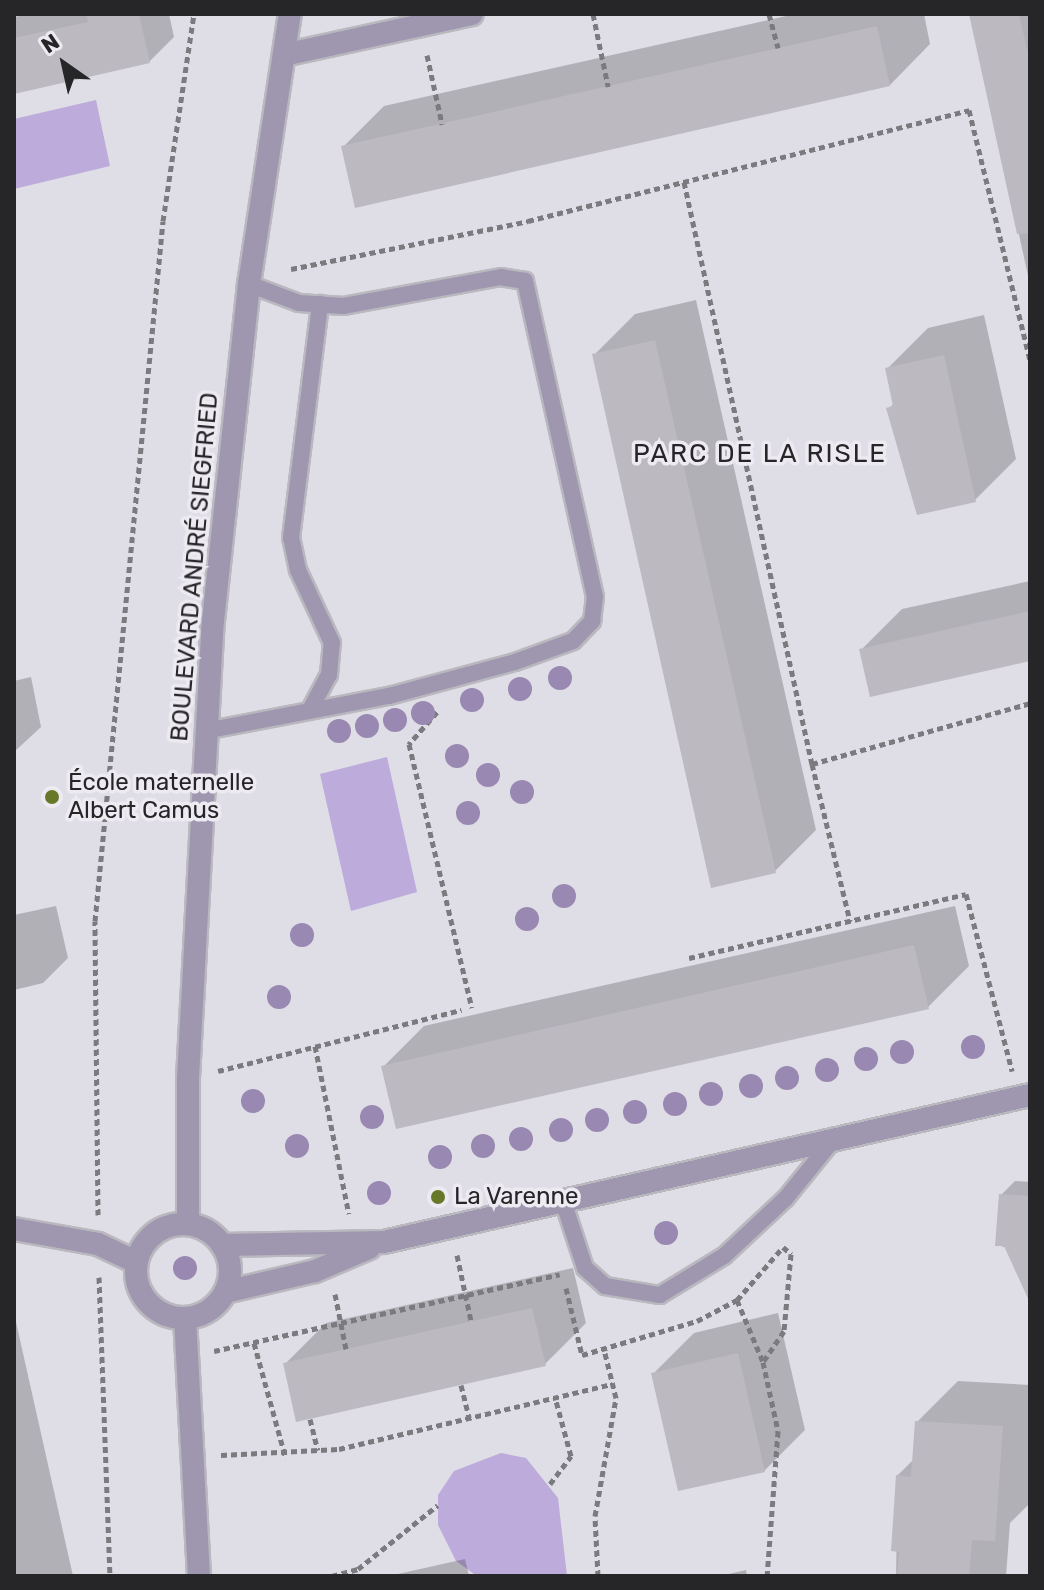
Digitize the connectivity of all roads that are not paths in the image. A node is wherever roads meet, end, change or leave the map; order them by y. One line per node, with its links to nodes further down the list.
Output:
1 (290, 14): 3 (street, BOULEVARD ANDRÉ SIEGFRIED)
2 (472, 14): 3 (street)
3 (284, 55): 4 (street, BOULEVARD ANDRÉ SIEGFRIED)
4 (250, 279): 5 (lane); 7 (street, BOULEVARD ANDRÉ SIEGFRIED)
5 (320, 304): 6 (lane); 6 (lane)
6 (310, 710): 7 (lane)
7 (205, 731): 11 (street, BOULEVARD ANDRÉ SIEGFRIED)
8 (1024, 1096): 9 (street)
9 (833, 1140): 10 (street); 10 (lane)
10 (563, 1201): 13 (street)
11 (188, 1224): 14 (street); 15 (street)
12 (14, 1229): 15 (street)
13 (384, 1242): 14 (street); 16 (street)
14 (222, 1245): 16 (street)
15 (136, 1262): 17 (street)
16 (225, 1292): 17 (street)
17 (185, 1318): 18 (street)
18 (199, 1576)

